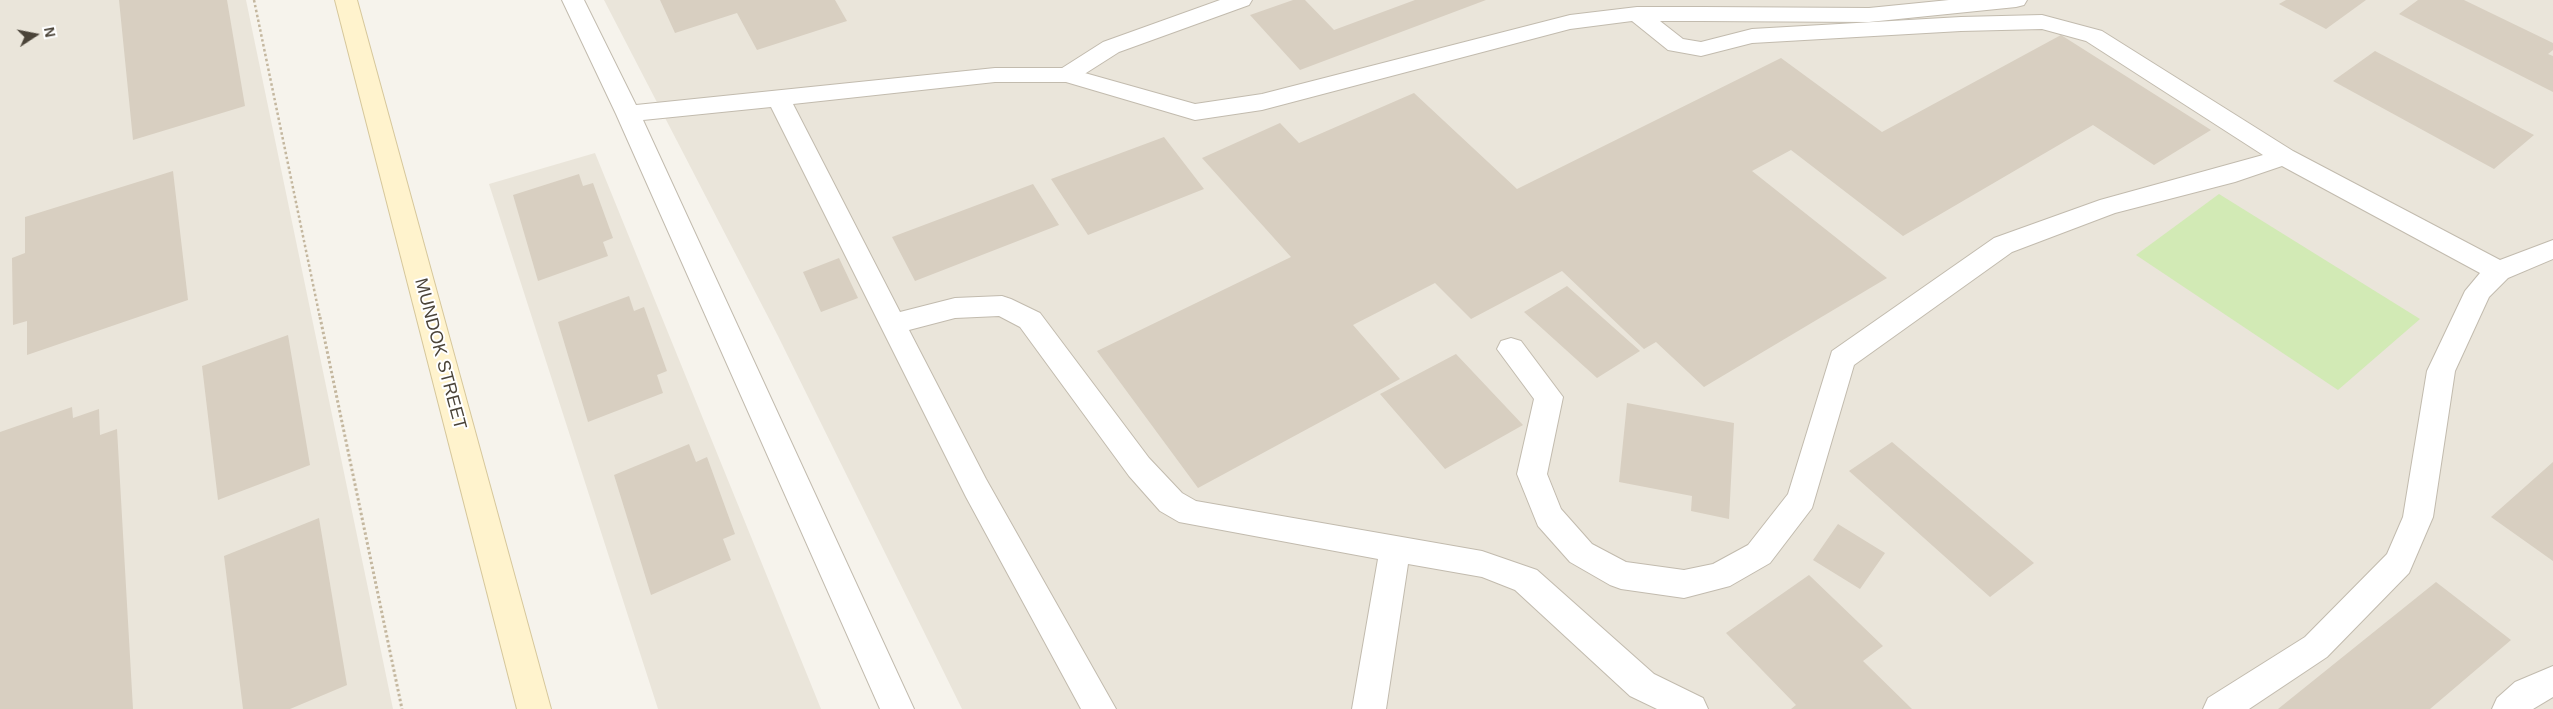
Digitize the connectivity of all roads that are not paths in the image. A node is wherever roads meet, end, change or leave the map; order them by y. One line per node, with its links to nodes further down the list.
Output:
1 (346, 0): 16 (main road, MUNDOK STREET)
2 (573, 0): 8 (street)
3 (1242, 0): 6 (street)
4 (2016, 0): 5 (street)
5 (1637, 14): 6 (street); 9 (street)
6 (1067, 75): 7 (street)
7 (778, 98): 8 (street); 12 (street)
8 (628, 114): 17 (street)
9 (2284, 157): 11 (street); 13 (street)
10 (2553, 249): 11 (street)
11 (2499, 271): 21 (street)
12 (892, 324): 14 (street); 18 (street)
13 (1512, 349)
14 (1395, 549): 19 (street); 20 (street)
15 (2553, 681): 22 (street)
16 (534, 709)
17 (897, 709)
18 (1099, 709)
19 (1369, 709)
20 (1691, 709)
21 (2220, 709)
22 (2509, 709)

